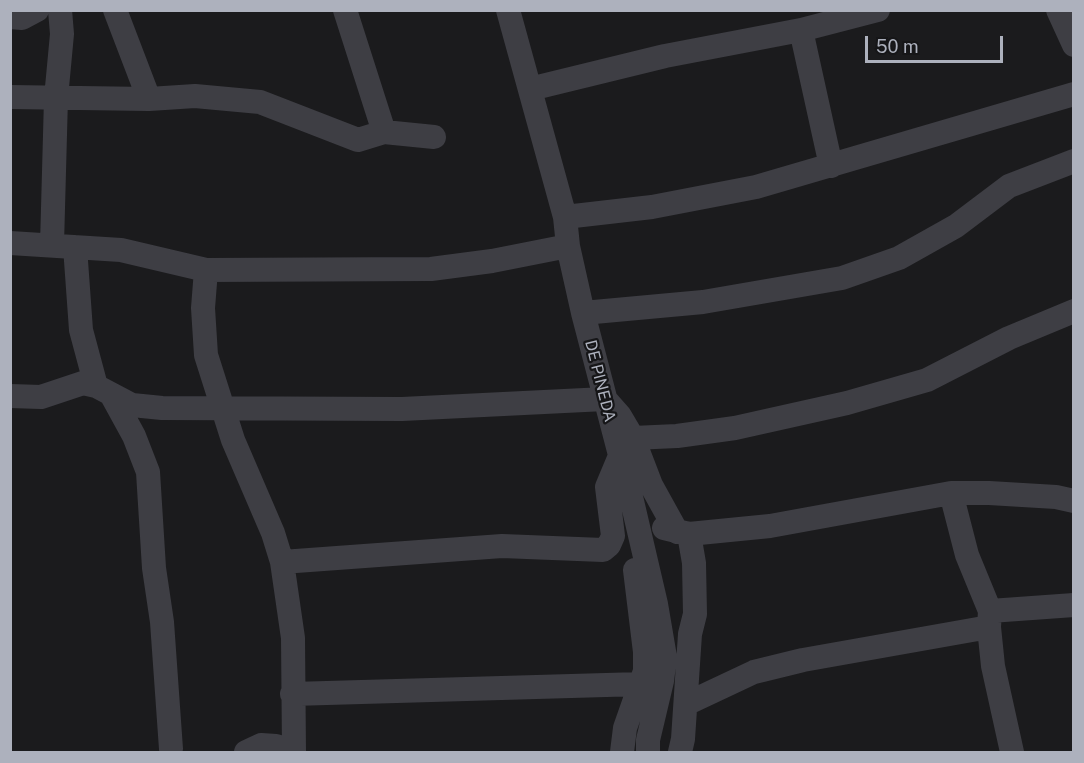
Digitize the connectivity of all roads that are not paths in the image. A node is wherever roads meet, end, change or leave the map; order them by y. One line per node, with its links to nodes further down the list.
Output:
1 (37, 10): 8 (street)
2 (60, 10): 14 (street)
3 (115, 10): 15 (street)
4 (345, 10): 16 (street)
5 (508, 10): 11 (street, DE PINEDA)
6 (878, 10): 9 (street)
7 (1058, 10): 10 (street)
8 (10, 17)
9 (801, 30): 11 (street); 19 (street)
10 (1074, 45)
11 (530, 89): 20 (street, DE PINEDA)
12 (1074, 94): 19 (street)
13 (10, 97): 14 (street)
14 (57, 98): 15 (street); 22 (street)
15 (149, 99): 16 (street)
16 (384, 132): 17 (street)
17 (434, 137)
18 (1074, 161): 26 (street)
19 (831, 165): 20 (street)
20 (565, 217): 23 (street, DE PINEDA)
21 (10, 243): 22 (street)
22 (63, 246): 24 (street); 27 (street)
23 (568, 246): 24 (street); 26 (street, DE PINEDA)
24 (206, 270): 30 (street)
25 (1074, 311): 31 (street)
26 (583, 313): 29 (street, DE PINEDA)
27 (104, 390): 28 (street); 30 (street); 43 (street)
28 (10, 396)
29 (605, 399): 30 (street); 31 (street, DE PINEDA)
30 (223, 408): 37 (street)
31 (626, 447): 33 (street, DE PINEDA); 35 (street); 37 (street)
32 (951, 493): 34 (street); 35 (street); 39 (street)
33 (632, 501): 35 (street); 36 (street, DE PINEDA)
34 (1074, 501)
35 (683, 533): 42 (street)
36 (640, 541): 40 (street); 47 (street, DE PINEDA)
37 (282, 562): 41 (street)
38 (1074, 605): 39 (street)
39 (989, 619): 42 (street); 49 (street)
40 (641, 684): 41 (street); 46 (street)
41 (292, 694): 44 (street)
42 (686, 704): 48 (street)
43 (171, 749)
44 (294, 752): 45 (street)
45 (246, 753)
46 (622, 753)
47 (648, 753)
48 (680, 753)
49 (1012, 753)

